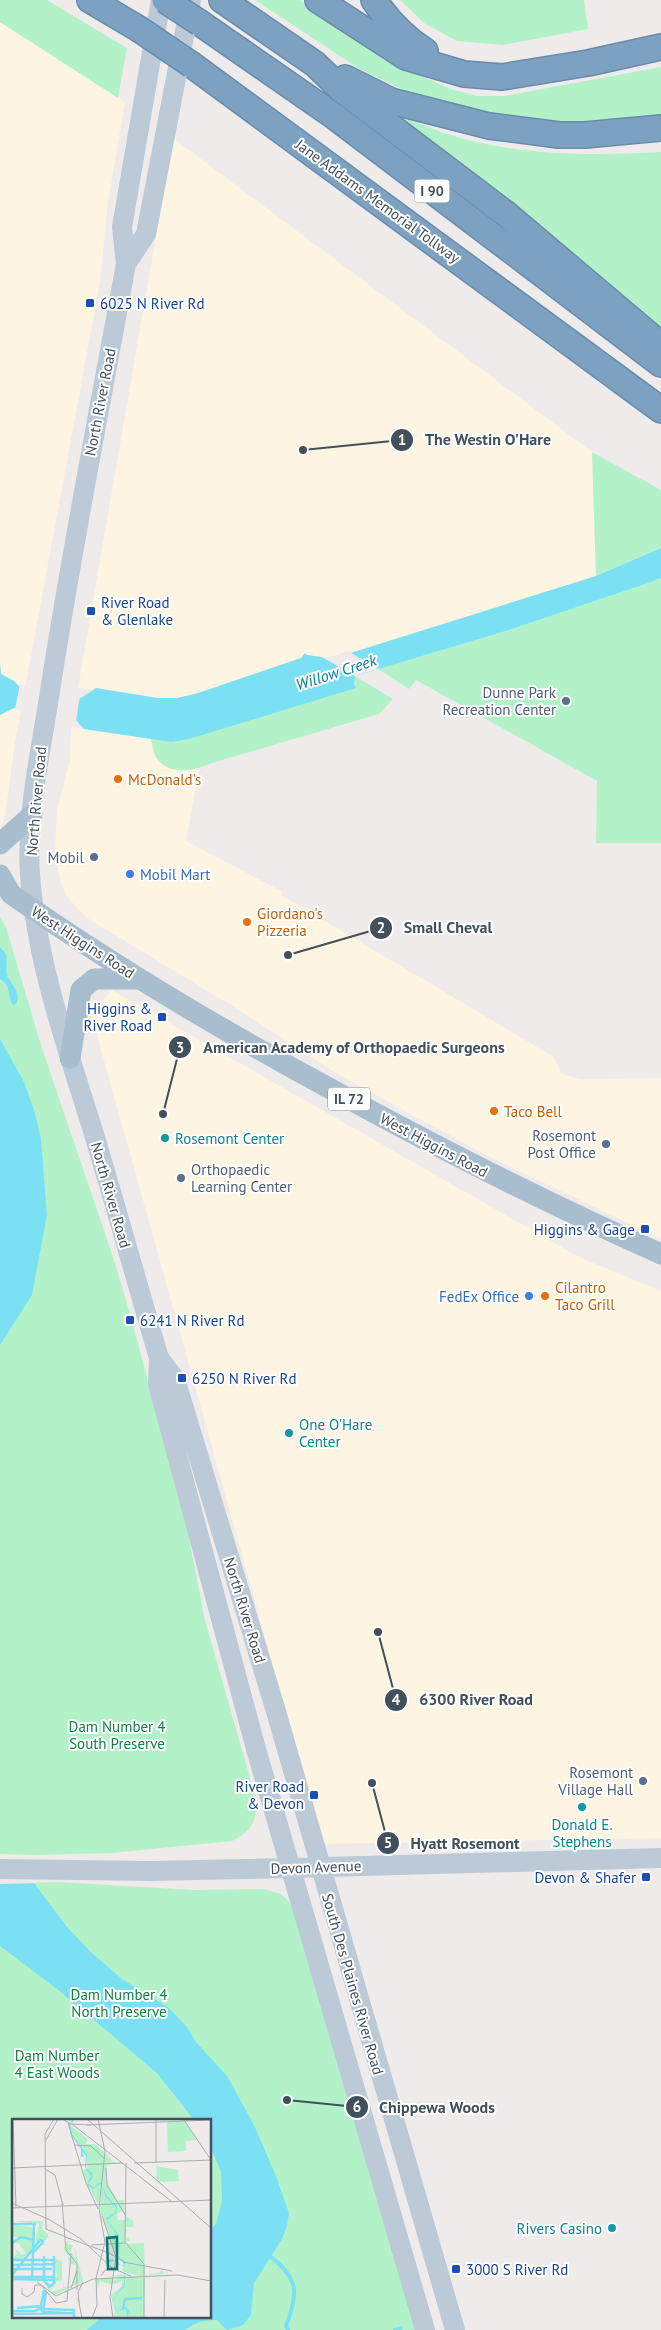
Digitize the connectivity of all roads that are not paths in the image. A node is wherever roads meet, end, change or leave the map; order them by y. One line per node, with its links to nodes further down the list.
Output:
1 (90, 0): 16 (highway, Jane Addams Memorial Tollway / I 90, bridge)
2 (163, 0): 6 (highway, I 90, bridge); 13 (main road, North River Road)
3 (222, 0): 8 (highway, I 90)
4 (318, 0): 9 (highway)
5 (374, 0): 9 (highway)
6 (195, 11): 13 (main road, North River Road); 15 (highway, I 90)
7 (661, 47): 9 (highway)
8 (316, 64): 10 (highway); 14 (highway, I 90)
9 (464, 74)
10 (391, 100): 11 (highway); 12 (highway)
11 (661, 128)
12 (661, 145)
13 (126, 264): 19 (main road, North River Road)
14 (661, 344)
15 (661, 364)
16 (603, 366): 17 (highway, Jane Addams Memorial Tollway / I 90); 18 (highway)
17 (661, 410)
18 (661, 426)
19 (32, 814): 20 (main road); 23 (main road, North River Road)
20 (0, 844)
21 (0, 875): 22 (main road, West Higgins Road / IL 72)
22 (5, 895): 23 (main road, West Higgins Road / IL 72)
23 (35, 911): 24 (main road, West Higgins Road / IL 72); 25 (main road, North River Road)
24 (140, 979): 25 (main road); 26 (main road, West Higgins Road / IL 72)
25 (70, 1058): 27 (main road, North River Road)
26 (661, 1254)
27 (159, 1358): 29 (main road, North River Road); 30 (main road, North River Road)
28 (661, 1858): 30 (main road, Devon Avenue)
29 (290, 1868): 30 (main road, Devon Avenue); 31 (main road, Devon Avenue); 32 (main road, South Des Plaines River Road)
30 (320, 1868): 33 (main road, South Des Plaines River Road)
31 (0, 1869)
32 (425, 2330)
33 (455, 2330)

